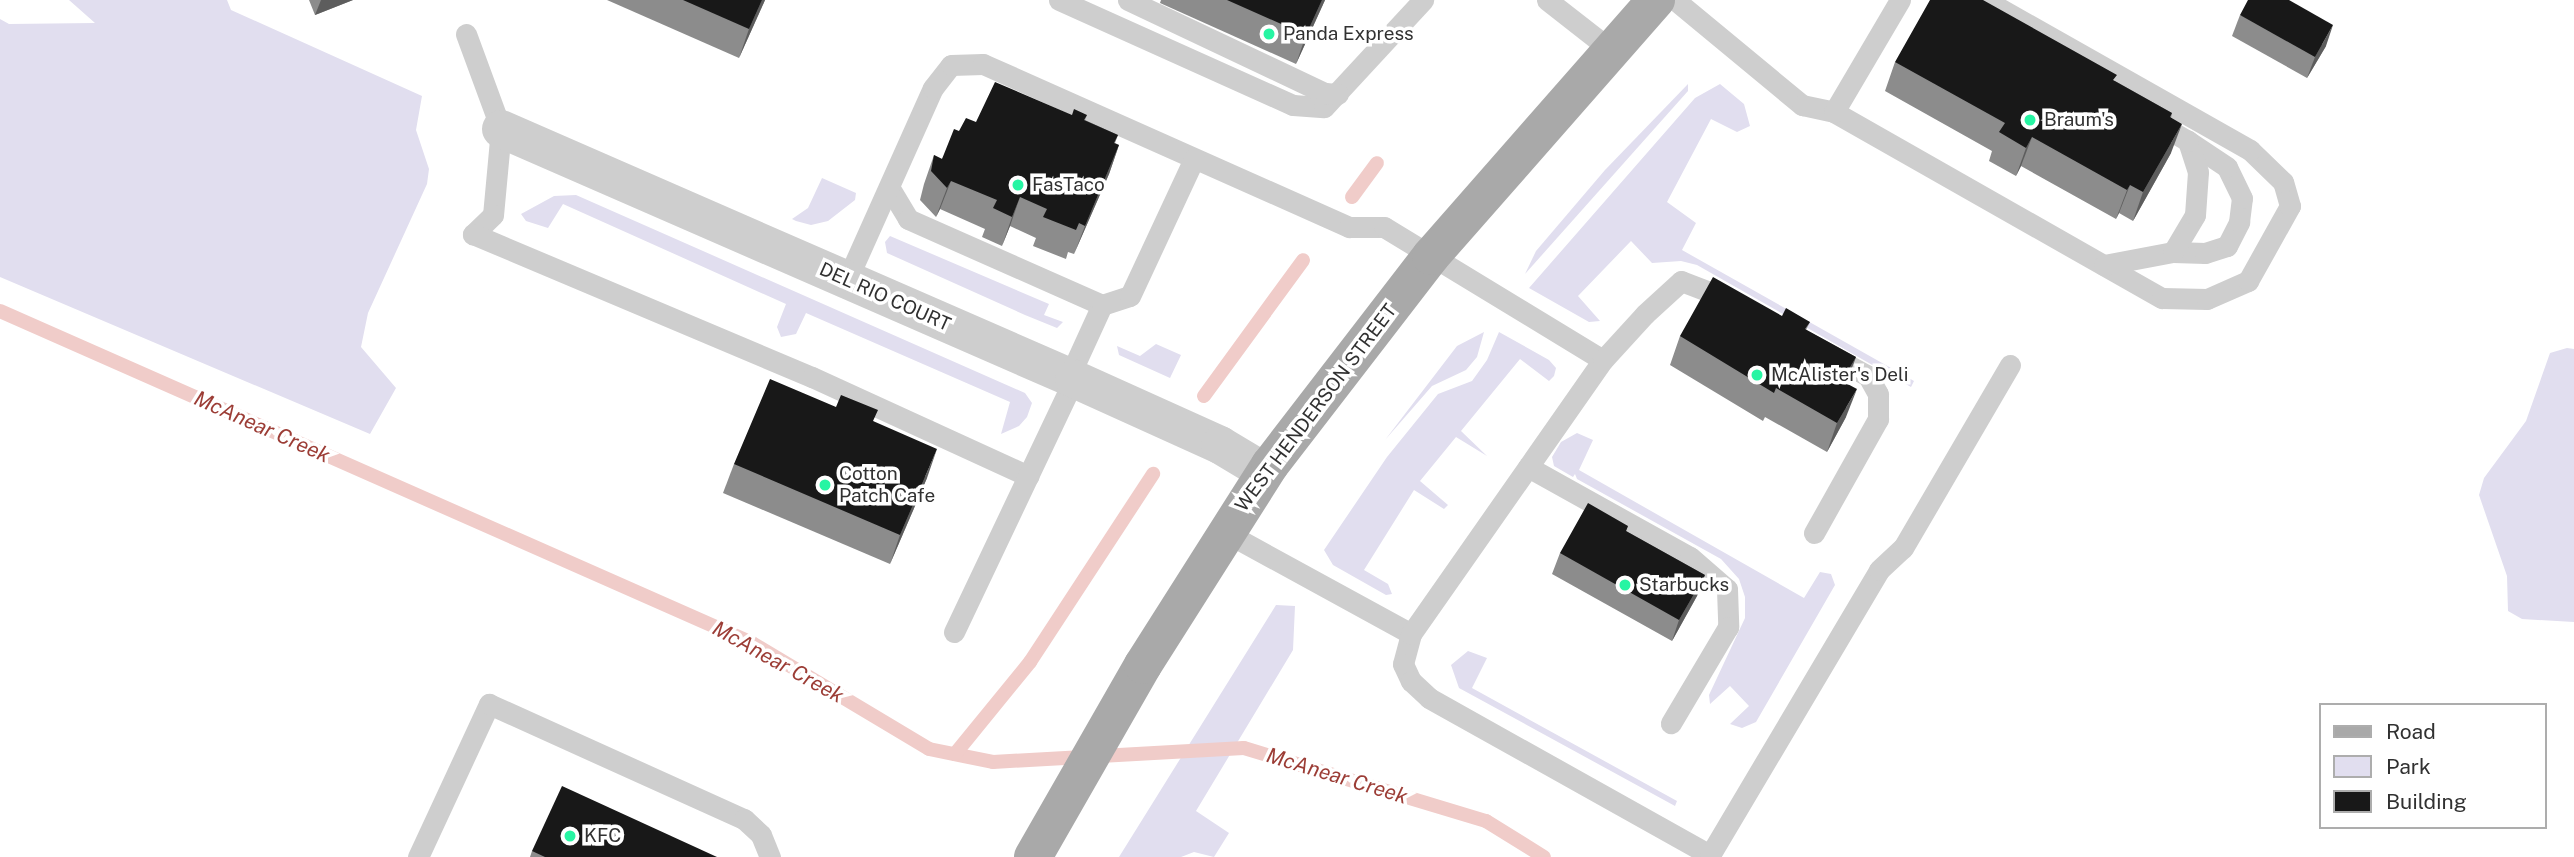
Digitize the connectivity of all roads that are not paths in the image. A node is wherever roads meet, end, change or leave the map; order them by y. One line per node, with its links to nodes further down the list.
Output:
1 (1059, 0): 11 (lane)
2 (1128, 0): 11 (lane)
3 (1423, 0): 11 (lane)
4 (1547, 0): 10 (lane)
5 (1656, 0): 10 (main road, WEST HENDERSON STREET)
6 (1675, 0): 12 (lane)
7 (1900, 0): 12 (lane)
8 (1985, 0): 20 (lane)
9 (467, 34): 14 (lane)
10 (1611, 50): 19 (main road, WEST HENDERSON STREET)
11 (1338, 94)
12 (1834, 112): 20 (lane)
13 (2140, 114): 15 (lane)
14 (501, 129): 21 (street, DEL RIO COURT); 30 (lane)
15 (2188, 141): 18 (lane); 18 (lane)
16 (1194, 159): 17 (lane); 19 (lane); 22 (lane)
17 (889, 187): 21 (lane); 22 (lane)
18 (2173, 252): 20 (lane)
19 (1431, 256): 25 (lane); 29 (main road, WEST HENDERSON STREET)
20 (2104, 265)
21 (847, 280): 27 (street, DEL RIO COURT)
22 (1102, 305): 27 (lane)
23 (1750, 310): 25 (lane)
24 (1809, 343): 32 (lane)
25 (1604, 360): 28 (lane)
26 (2010, 365): 34 (lane)
27 (1071, 378): 29 (street, DEL RIO COURT); 30 (lane)
28 (1528, 467): 34 (lane); 35 (lane)
29 (1265, 472): 31 (main road, WEST HENDERSON STREET)
30 (1028, 476): 33 (lane)
31 (1225, 532): 34 (lane); 38 (main road, WEST HENDERSON STREET)
32 (1814, 533)
33 (954, 632)
34 (1411, 634)
35 (1671, 723)
36 (418, 857): 37 (lane)
37 (771, 857)
38 (1033, 857)

